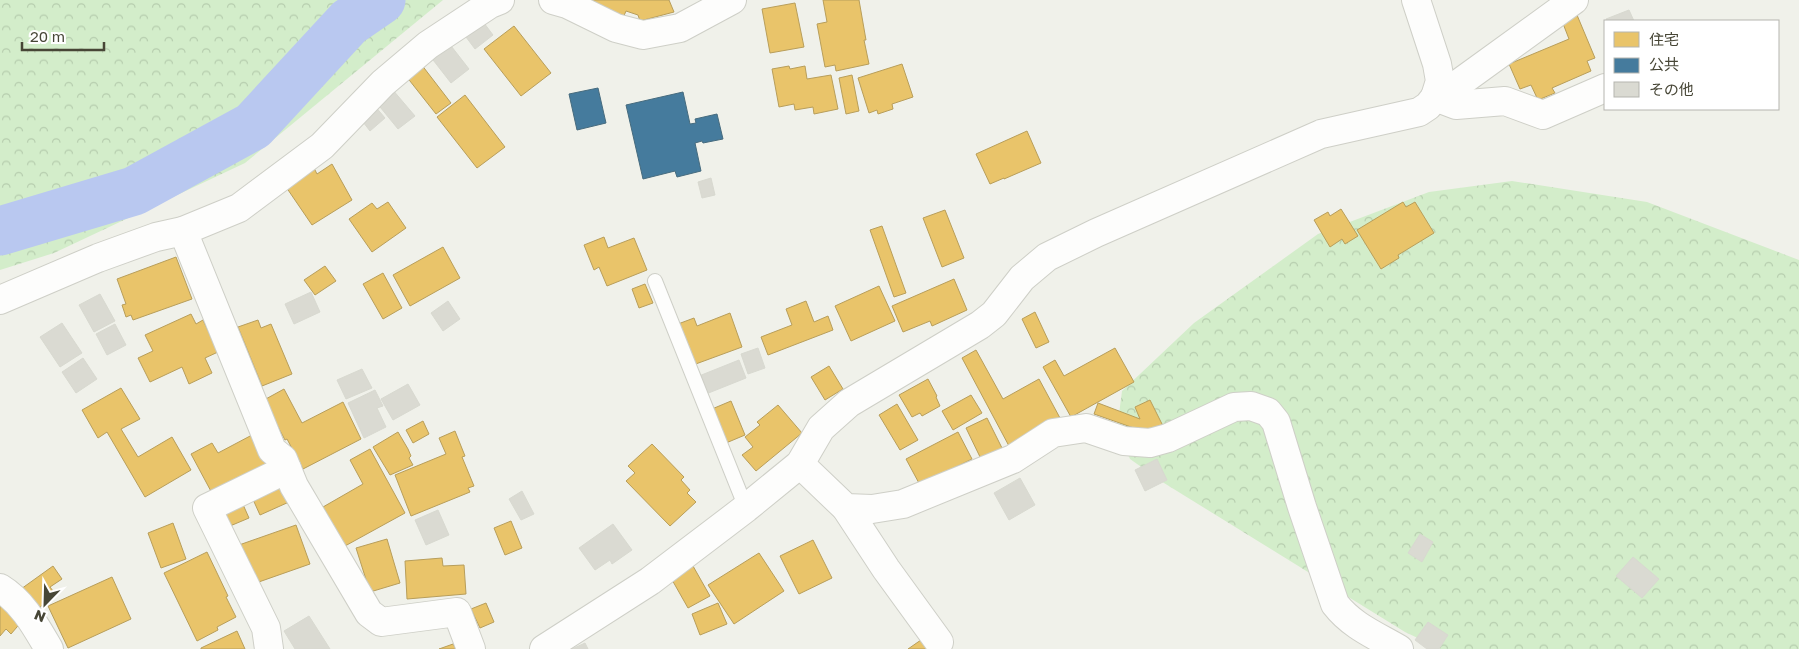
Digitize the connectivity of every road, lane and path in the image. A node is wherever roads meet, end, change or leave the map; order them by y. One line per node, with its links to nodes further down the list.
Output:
1 (500, 0): 8 (street)
2 (553, 0): 3 (street)
3 (732, 0)
4 (1416, 0): 7 (street)
5 (1574, 0): 7 (street)
6 (1604, 88): 7 (street)
7 (1435, 97): 11 (street)
8 (183, 231): 10 (street); 12 (street)
9 (655, 281): 13 (lane)
10 (0, 300)
11 (800, 464): 13 (street); 14 (street)
12 (287, 469): 18 (street); 19 (street)
13 (746, 508): 20 (street)
14 (846, 508): 16 (street); 21 (street)
15 (0, 588): 17 (street)
16 (939, 642)
17 (49, 649)
18 (269, 649)
19 (471, 649)
20 (544, 649)
21 (1399, 649)

